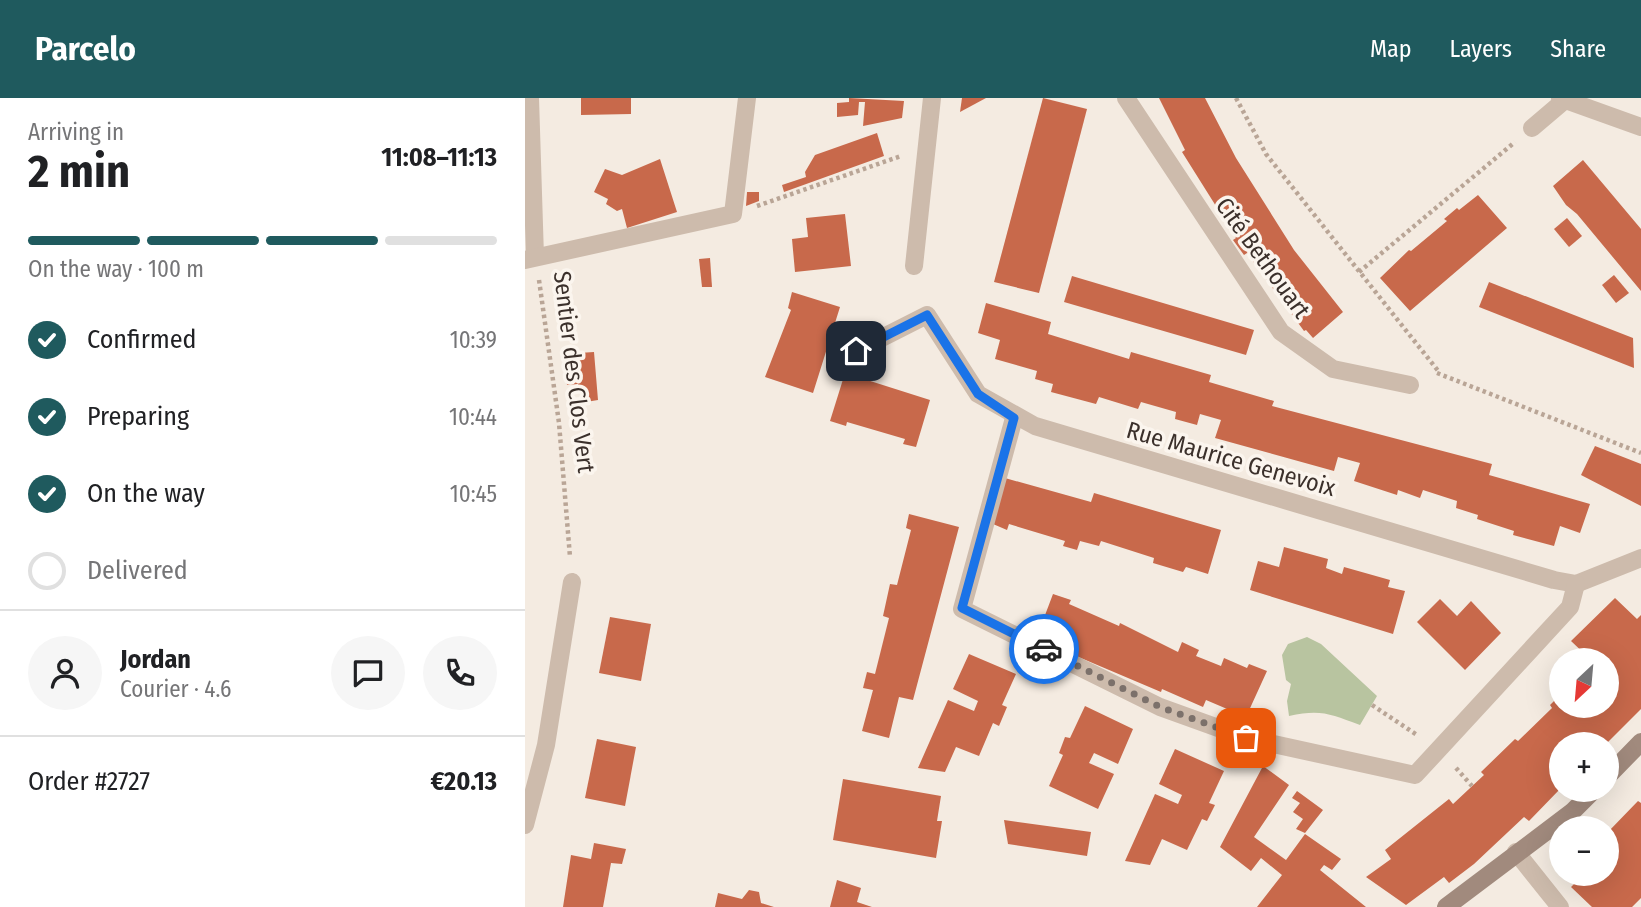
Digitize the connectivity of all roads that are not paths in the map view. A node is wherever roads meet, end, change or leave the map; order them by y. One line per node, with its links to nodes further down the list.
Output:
1 (530, 98): 8 (street)
2 (747, 98): 8 (street)
3 (932, 98): 9 (street)
4 (1126, 98): 11 (street, Cité Bethouart)
5 (1563, 99): 6 (street); 7 (street)
6 (1641, 127)
7 (1532, 128)
8 (530, 258)
9 (914, 266)
10 (856, 351): 12 (street, Rue Maurice Genevoix)
11 (1409, 385)
12 (1014, 418): 15 (street, Rue Maurice Genevoix); 15 (street)
13 (1641, 558): 15 (street)
14 (572, 582): 19 (street)
15 (1576, 584)
16 (1641, 741): 17 (main road)
17 (1619, 764)
18 (1582, 802): 20 (main road)
19 (525, 825)
20 (1516, 852): 21 (main road); 22 (street)
21 (1446, 907)
22 (1560, 907)

